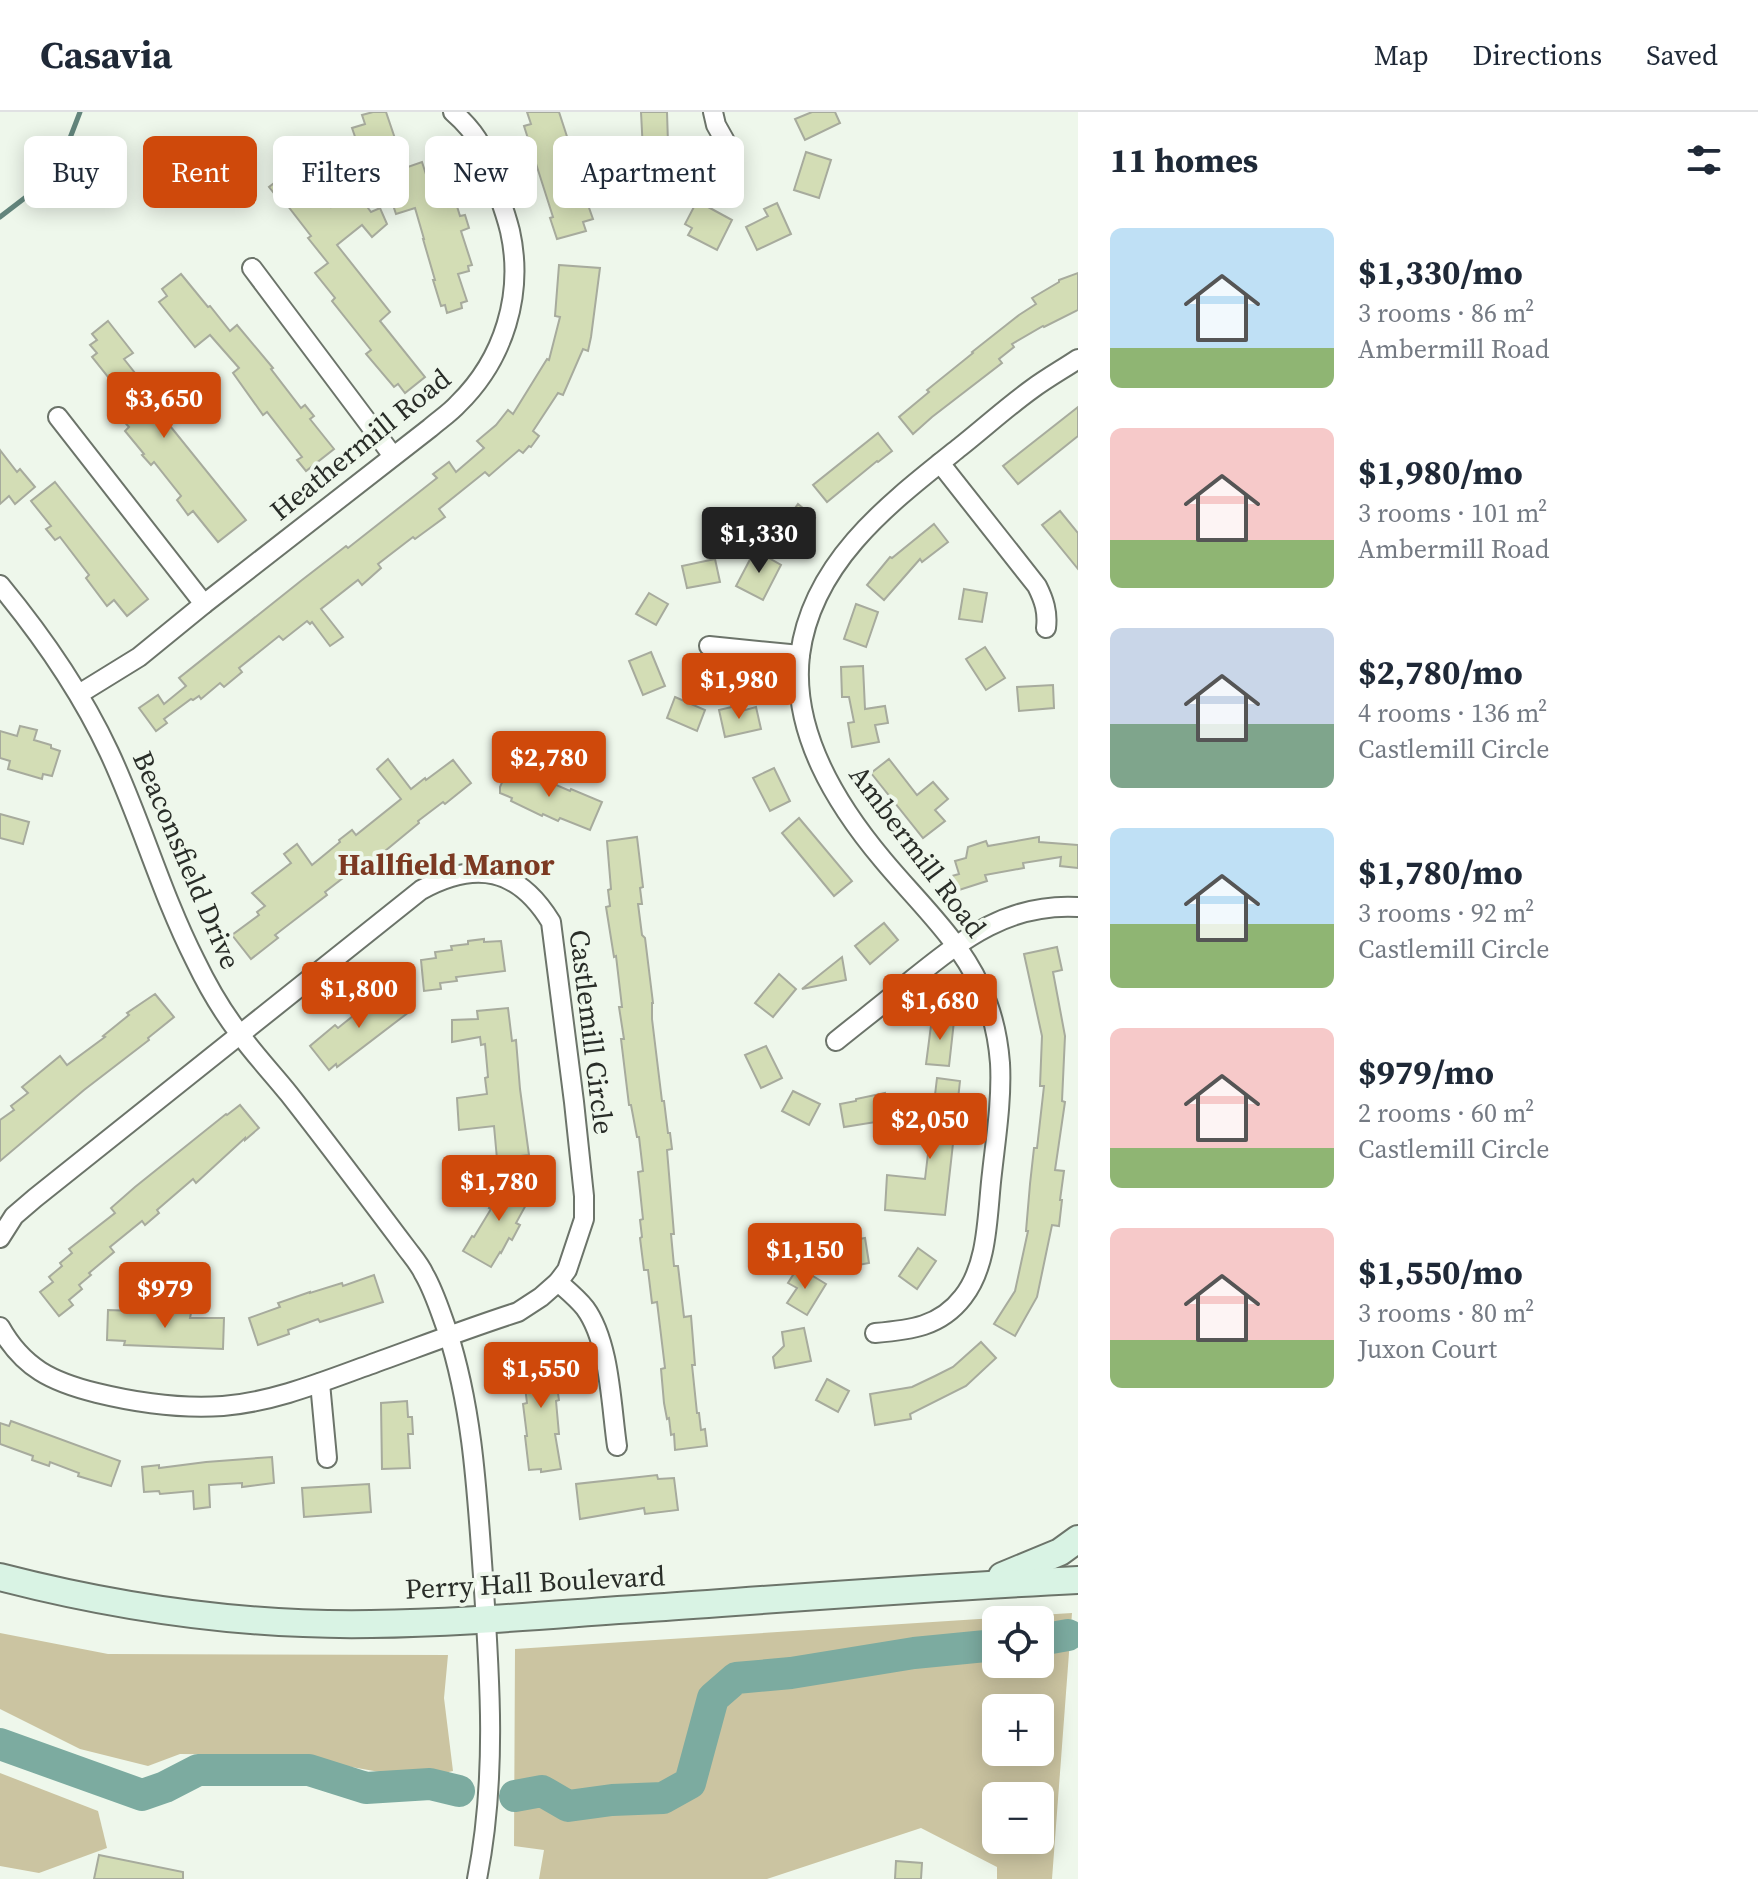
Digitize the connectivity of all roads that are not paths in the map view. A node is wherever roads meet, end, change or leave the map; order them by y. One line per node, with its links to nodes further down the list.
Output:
1 (453, 112): 7 (street, Heathermill Road)
2 (713, 112): 3 (street)
3 (722, 136)
4 (252, 268): 7 (street)
5 (1078, 359): 8 (street, Ambermill Road)
6 (58, 417): 10 (street)
7 (393, 456): 10 (street, Heathermill Road)
8 (940, 463): 11 (street); 13 (street, Ambermill Road)
9 (0, 585): 14 (street, Beaconsfield Drive)
10 (204, 604): 14 (street, Heathermill Road)
11 (1046, 628)
12 (709, 646): 13 (street)
13 (800, 655): 16 (street, Ambermill Road)
14 (79, 694): 17 (street, Beaconsfield Drive)
15 (1078, 907): 16 (street)
16 (956, 944): 18 (street); 22 (street, Ambermill Road)
17 (240, 1036): 19 (street, Castlemill Circle); 20 (street, Castlemill Circle); 23 (street, Beaconsfield Drive)
18 (836, 1041)
19 (0, 1238)
20 (558, 1282): 23 (street, Castlemill Circle); 25 (street)
21 (0, 1327): 24 (street, Castlemill Circle)
22 (875, 1333)
23 (449, 1336): 24 (street, Castlemill Circle); 31 (street, Beaconsfield Drive)
24 (320, 1383): 26 (street)
25 (617, 1446)
26 (327, 1458)
27 (1078, 1539): 30 (main road)
28 (0, 1577): 31 (main road, Perry Hall Boulevard)
29 (1078, 1580): 30 (main road, Perry Hall Boulevard)
30 (982, 1584): 31 (main road, Perry Hall Boulevard)
31 (486, 1619): 32 (street, Beaconsfield Drive)
32 (477, 1879)

